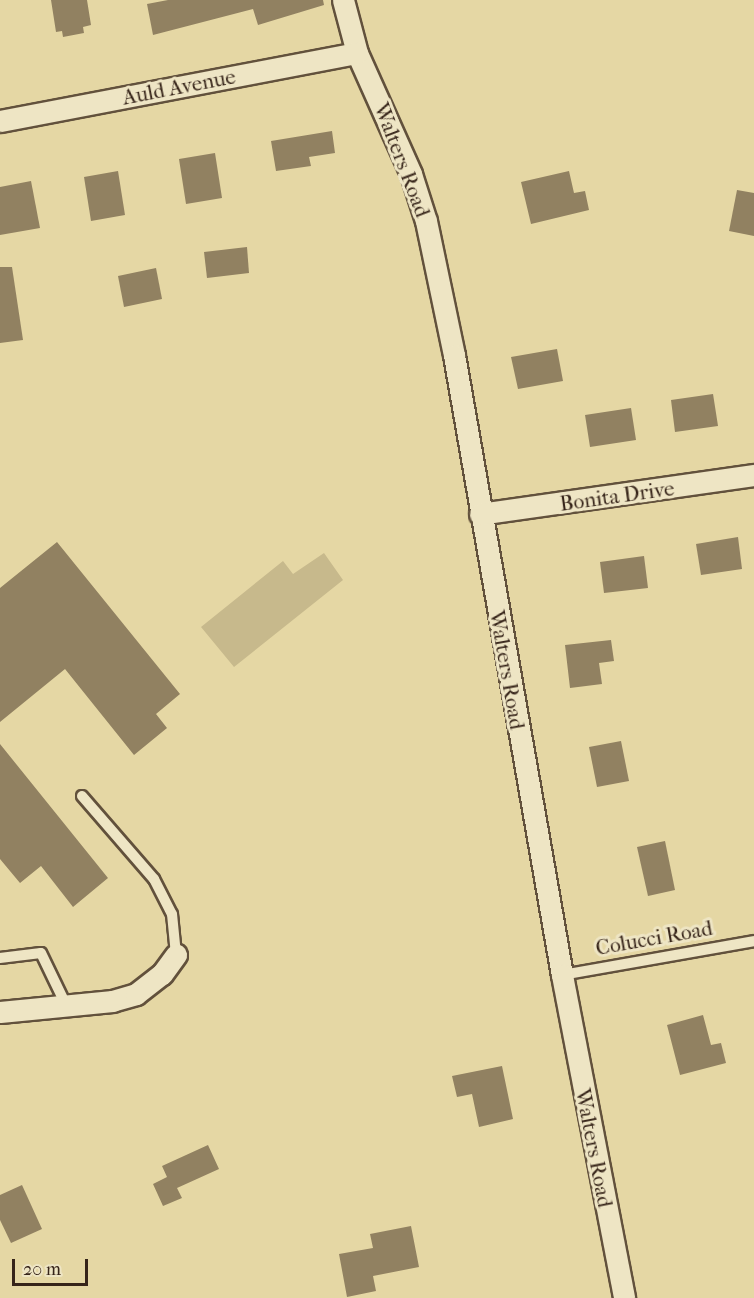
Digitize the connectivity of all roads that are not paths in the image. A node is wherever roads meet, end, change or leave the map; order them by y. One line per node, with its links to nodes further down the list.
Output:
1 (343, 0): 2 (street, Walters Road)
2 (357, 53): 3 (street, Auld Avenue); 5 (street, Walters Road)
3 (0, 121)
4 (754, 475): 5 (street, Bonita Drive)
5 (480, 514): 10 (street, Walters Road)
6 (82, 796): 8 (lane)
7 (754, 941): 10 (lane, Colucci Road)
8 (176, 955): 11 (street)
9 (0, 958): 11 (lane)
10 (562, 975): 13 (street, Walters Road)
11 (66, 1005): 12 (street)
12 (0, 1012)
13 (624, 1298)

